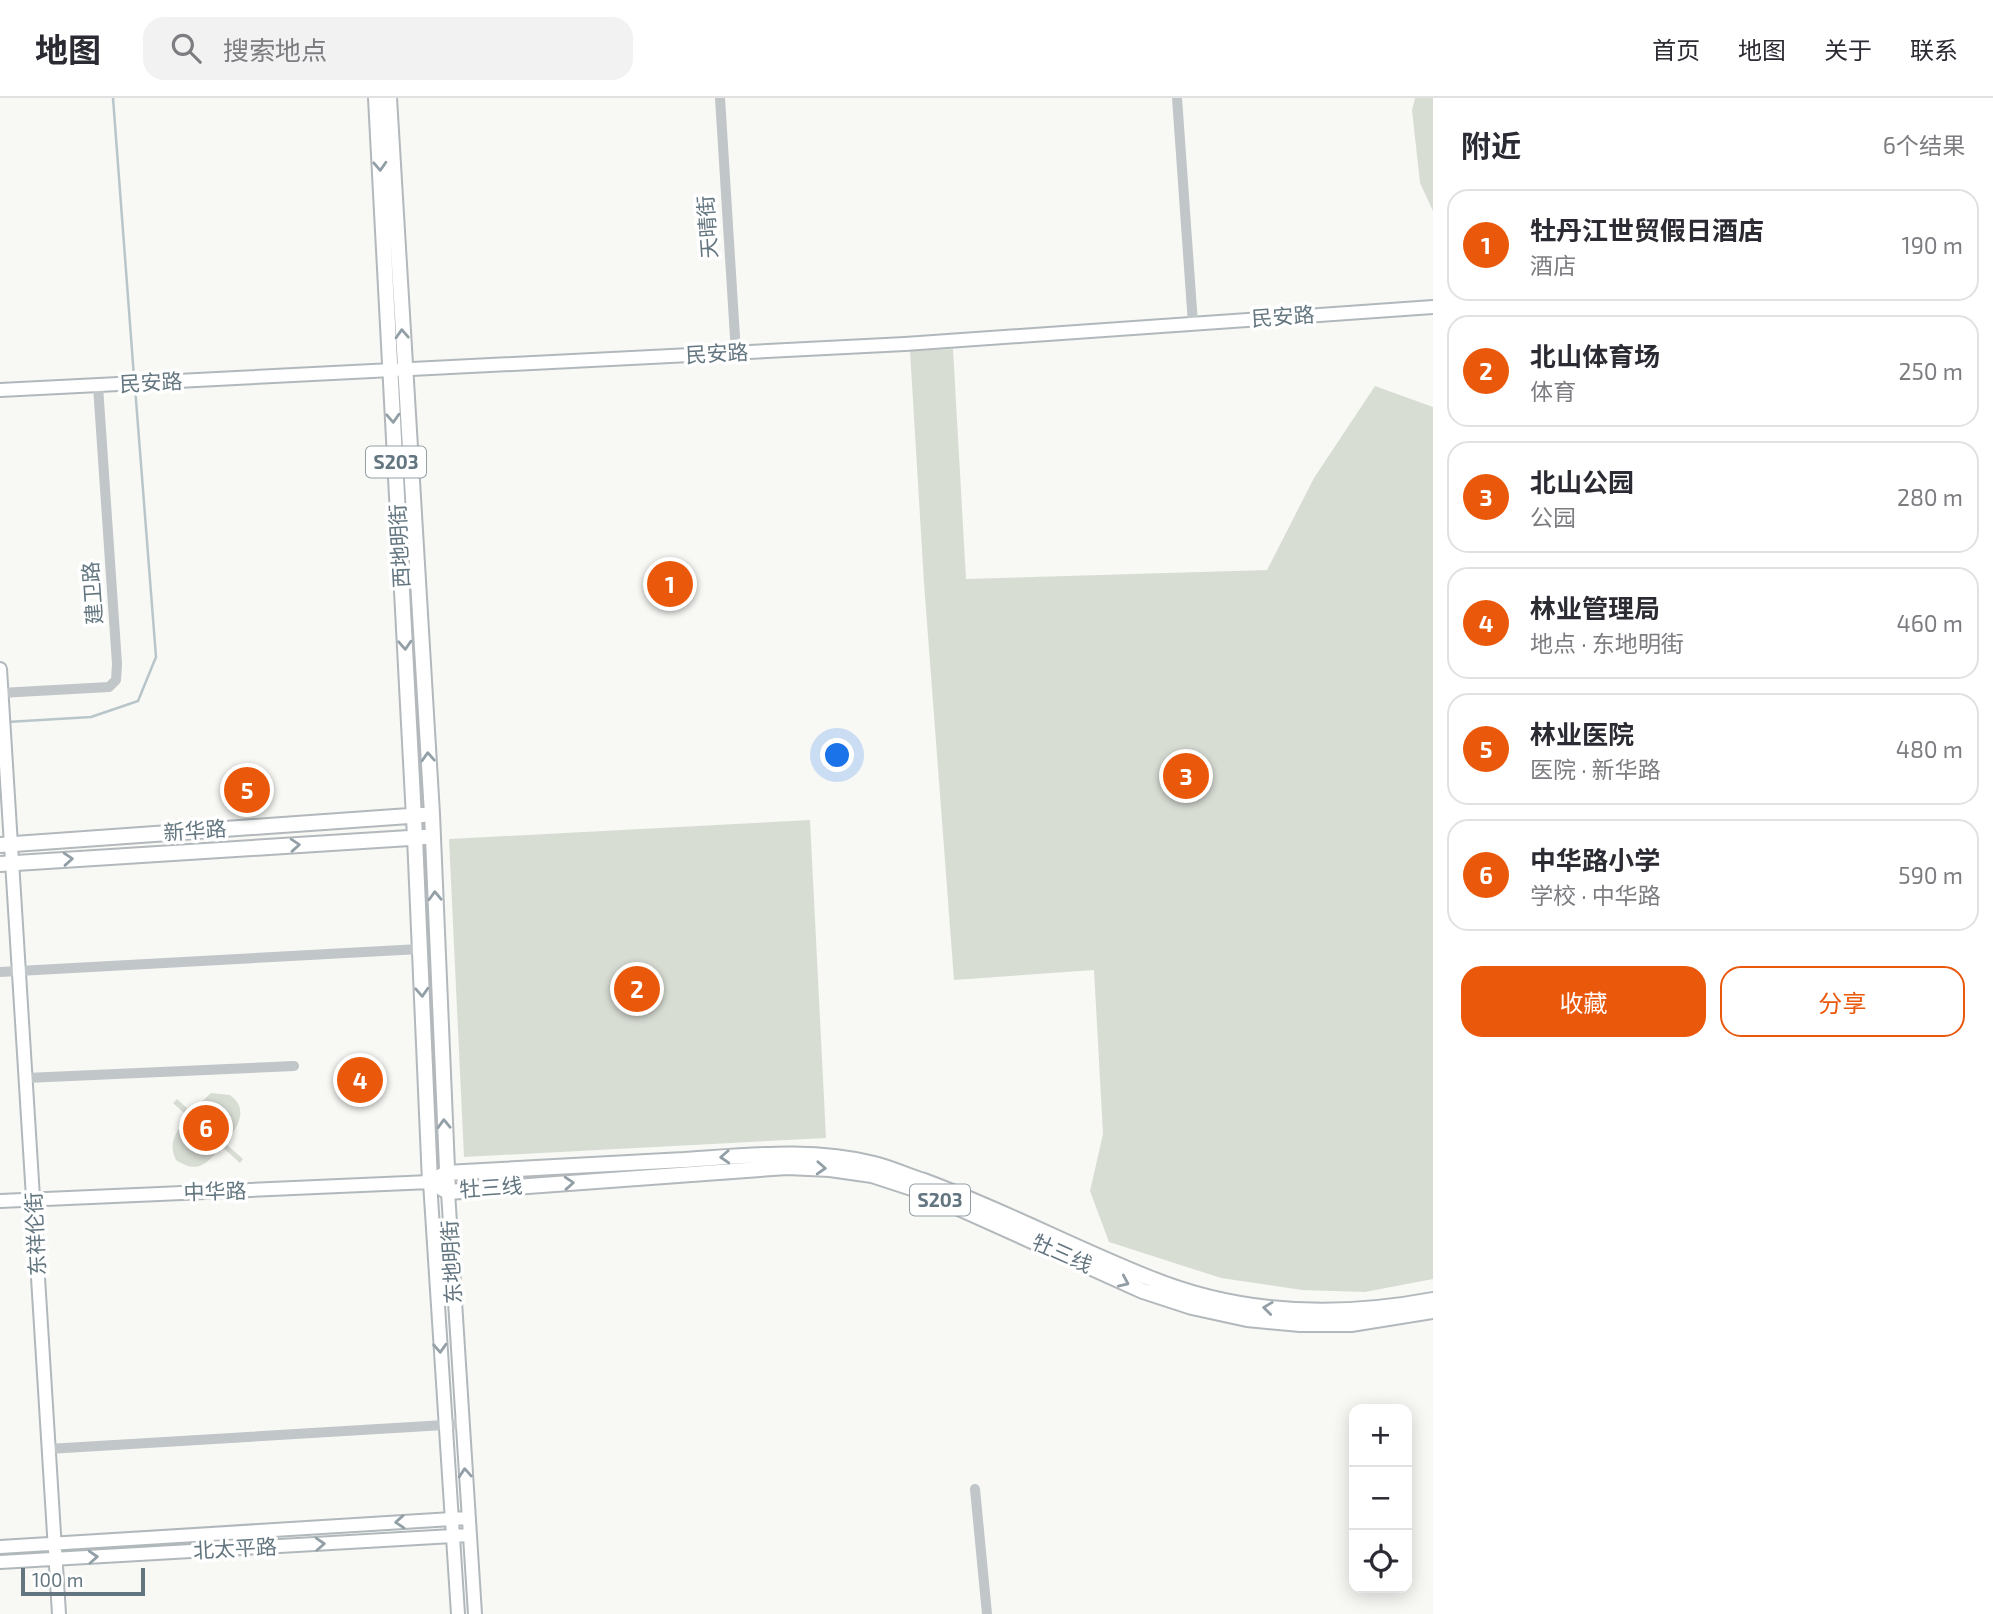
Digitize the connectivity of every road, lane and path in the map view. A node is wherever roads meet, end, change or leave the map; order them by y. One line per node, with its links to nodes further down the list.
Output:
1 (376, 98): 8 (main road, 西地明街 / S203, one-way to 8)
2 (389, 98): 8 (main road, 西地明街 / S203, one-way to 2)
3 (720, 98): 7 (street, 天晴街)
4 (1178, 98): 6 (street)
5 (1433, 307): 6 (street, 民安路)
6 (1193, 324): 7 (street, 民安路)
7 (736, 353): 8 (street, 民安路)
8 (398, 371): 9 (street, 民安路); 13 (main road, 西地明街 / S203, one-way to 8); 14 (main road, 西地明街 / S203, one-way to 14)
9 (98, 386): 10 (street, 民安路); 12 (street, 建卫路)
10 (0, 390)
11 (0, 669): 12 (street, 东祥伦街)
12 (1, 693): 15 (street, 东祥伦街)
13 (432, 825): 14 (main road, 新华路); 14 (main road); 21 (main road, 东地明街 / S203, one-way to 13)
14 (414, 826): 15 (main road, 新华路); 15 (main road, one-way to 14); 16 (main road, 东地明街 / S203)
15 (7, 854): 17 (street, 东祥伦街)
16 (420, 949): 17 (street); 22 (main road, 东地明街 / S203, one-way to 22)
17 (19, 971): 18 (street); 20 (street, 东祥伦街)
18 (0, 972)
19 (295, 1066): 20 (street)
20 (26, 1078): 24 (street, 东祥伦街)
21 (446, 1173): 22 (main road, 牡三线 / S203); 23 (main road, 东地明街 / S203); 26 (main road, 牡三线 / S203, one-way to 21)
22 (430, 1182): 23 (main road, 牡三线); 24 (street, 中华路); 29 (street, 东地明街, one-way to 29)
23 (448, 1192): 27 (main road, 牡三线 / S203, one-way to 27); 28 (street, 东地明街)
24 (34, 1199): 25 (street, 中华路); 30 (street, 东祥伦街)
25 (0, 1201)
26 (1433, 1300)
27 (1433, 1311)
28 (461, 1424): 29 (street); 32 (street, 东地明街, one-way to 28)
29 (445, 1425): 30 (street); 33 (street, 东地明街)
30 (48, 1449): 36 (street, 东祥伦街)
31 (975, 1489): 43 (street)
32 (468, 1518): 33 (street, 北太平路); 34 (street, 东地明街)
33 (451, 1519): 35 (street, 东地明街); 36 (street, 北太平路, one-way to 36)
34 (470, 1535): 35 (street, 北太平路); 42 (street, 东地明街)
35 (452, 1536): 38 (street, 北太平路, one-way to 35); 41 (street, 东地明街)
36 (54, 1543): 37 (street, 北太平路); 38 (street, 东祥伦街)
37 (0, 1546)
38 (55, 1559): 39 (street, 北太平路); 40 (street, 东祥伦街)
39 (0, 1562)
40 (59, 1614)
41 (458, 1614)
42 (475, 1614)
43 (987, 1614)

